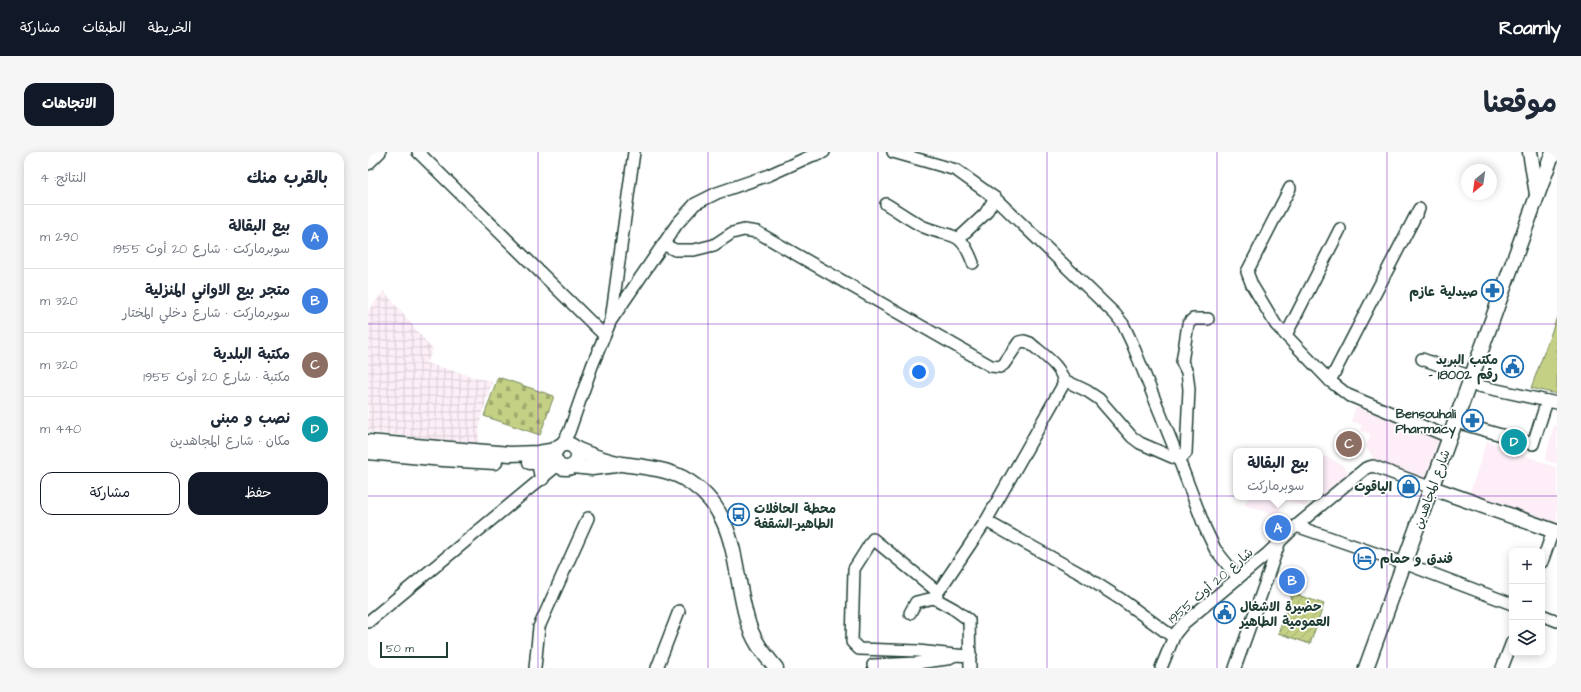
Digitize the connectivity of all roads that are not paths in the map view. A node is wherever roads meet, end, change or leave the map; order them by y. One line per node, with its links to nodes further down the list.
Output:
1 (380, 152): 8 (street)
2 (418, 152): 20 (street)
3 (634, 152): 19 (street)
4 (824, 152): 16 (street)
5 (893, 152): 11 (street)
6 (1530, 152): 10 (main road)
7 (1554, 152): 10 (main road, شارع المجاهدين)
8 (368, 164)
9 (1290, 188): 21 (street)
10 (1537, 195): 25 (main road, شارع المجاهدين)
11 (995, 198): 15 (street); 32 (street)
12 (886, 204): 15 (street)
13 (1419, 209): 24 (street)
14 (1340, 229): 21 (street)
15 (959, 238): 17 (street)
16 (663, 244): 19 (street); 23 (street)
17 (973, 263)
18 (1208, 319): 32 (street)
19 (611, 320): 20 (street)
20 (604, 335): 31 (street)
21 (1286, 335): 24 (street)
22 (1422, 359): 25 (street)
23 (1064, 380): 32 (street); 38 (street)
24 (1330, 381): 28 (street)
25 (1470, 381): 26 (street); 27 (main road, شارع المجاهدين)
26 (1552, 402): 27 (street)
27 (1456, 422): 28 (main road, شارع المجاهدين)
28 (1450, 437): 36 (main road, شارع المجاهدين)
29 (368, 442): 31 (main road)
30 (368, 452): 33 (main road)
31 (563, 453): 33 (main road); 34 (main road); 34 (main road); 35 (street)
32 (1180, 460): 44 (street)
33 (538, 462): 35 (main road)
34 (621, 464): 59 (main road)
35 (542, 478): 51 (street)
36 (1432, 488): 39 (street); 40 (main road); 43 (main road, شارع المجاهدين)
37 (588, 518): 57 (street)
38 (986, 521): 45 (street); 52 (street)
39 (1296, 526): 42 (street); 43 (street)
40 (1555, 532): 41 (street)
41 (1545, 555)
42 (1270, 557): 44 (street, شارع 20 أوث 1955); 62 (street)
43 (1404, 563): 46 (street); 63 (main road, شارع المجاهدين)
44 (1238, 578): 52 (street, شارع 20 أوث 1955)
45 (936, 595): 48 (street); 54 (street); 55 (street)
46 (1509, 603)
47 (680, 611): 58 (street)
48 (910, 613)
49 (1545, 616): 50 (street)
50 (1557, 620)
51 (368, 622)
52 (1173, 637): 61 (street, شارع 20 أوث 1955)
53 (1509, 650): 64 (street)
54 (955, 656): 55 (street); 56 (street)
55 (971, 656): 60 (street)
56 (873, 665)
57 (535, 668)
58 (657, 668)
59 (776, 668)
60 (970, 668)
61 (1161, 668)
62 (1236, 668)
63 (1366, 668)
64 (1502, 668)

